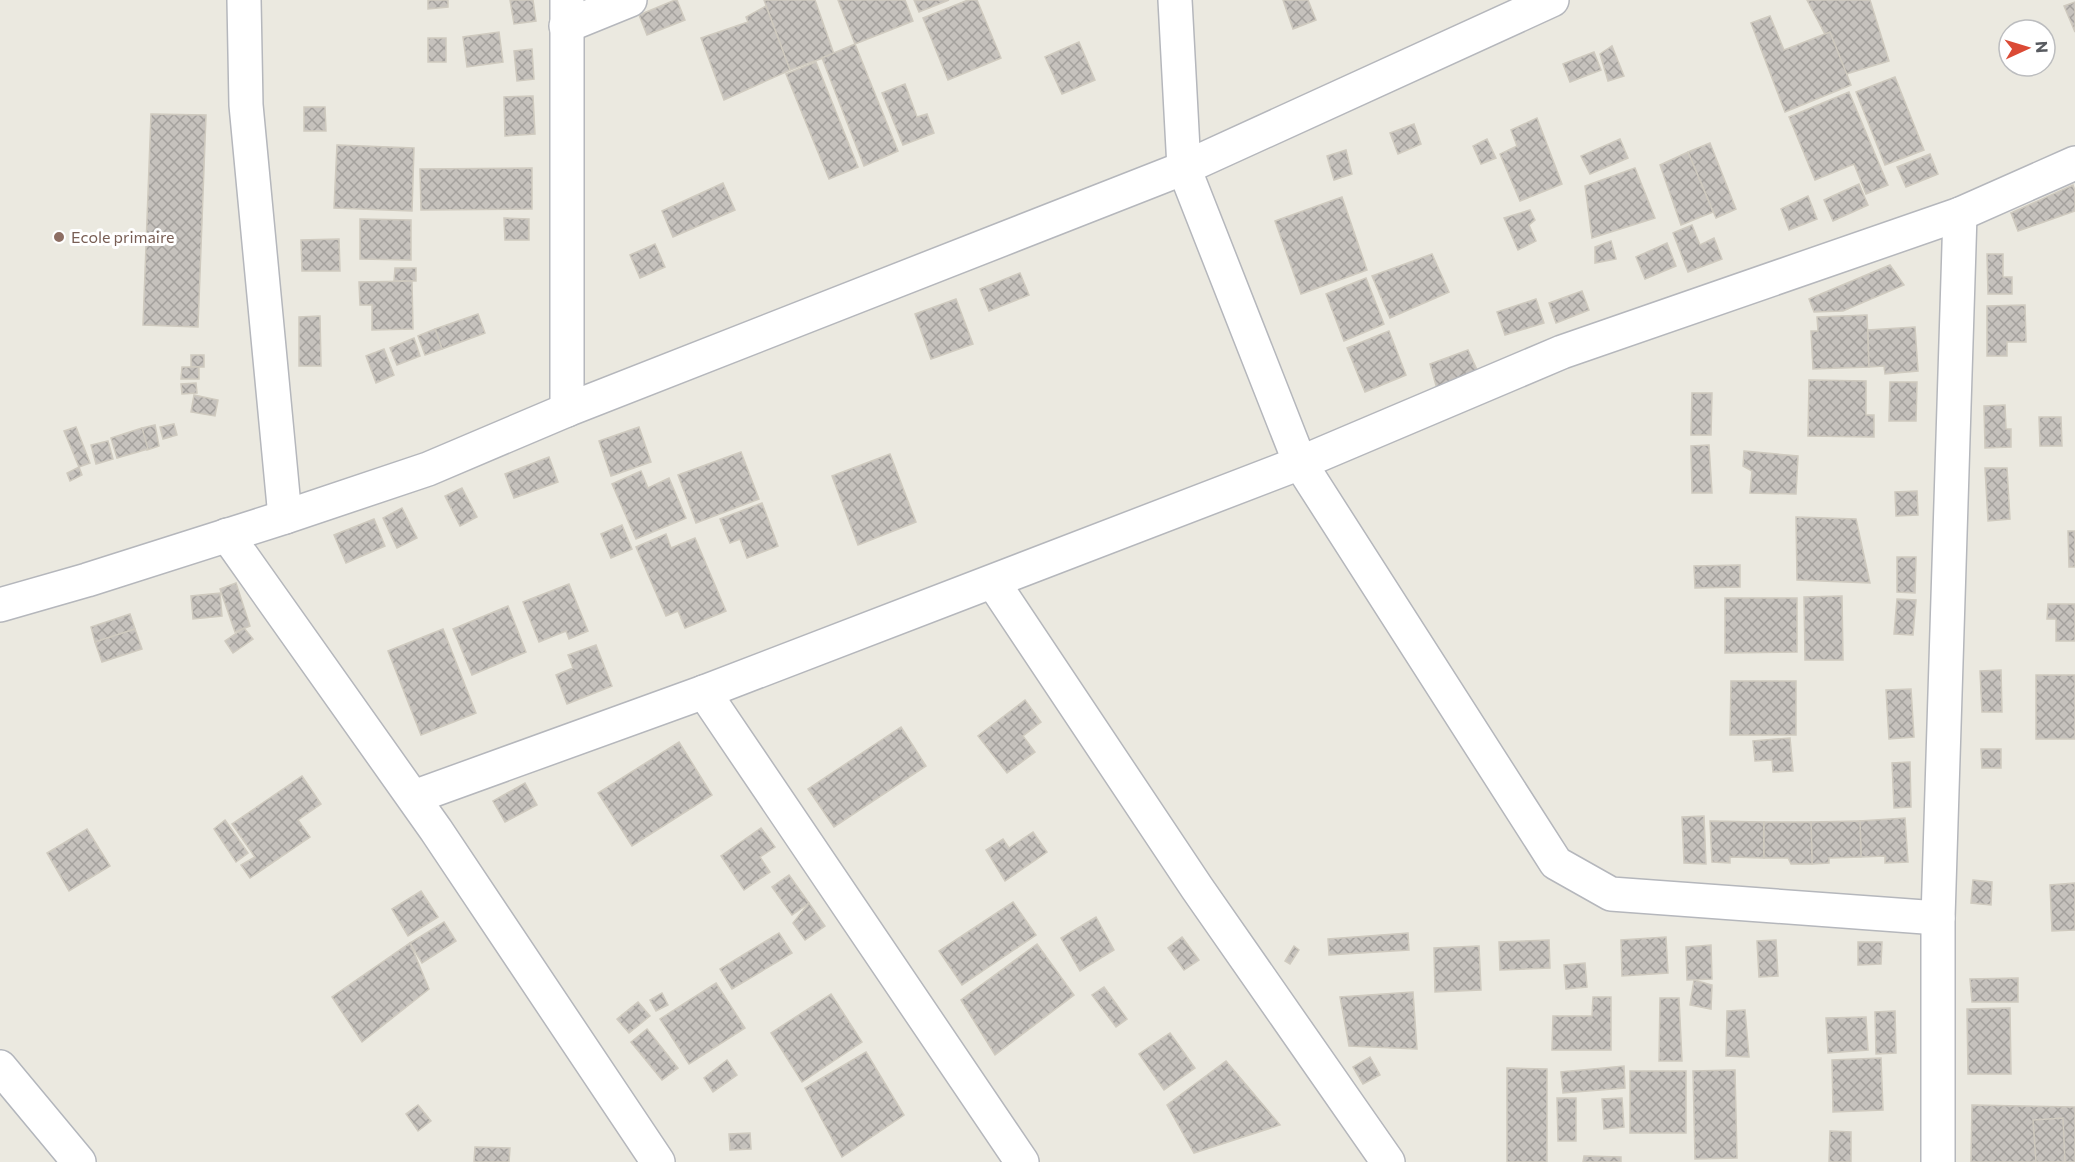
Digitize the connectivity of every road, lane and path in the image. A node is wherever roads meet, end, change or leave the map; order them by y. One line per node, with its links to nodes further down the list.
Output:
1 (244, 0): 11 (street)
2 (630, 0): 5 (street)
3 (1175, 0): 7 (street)
4 (1552, 0): 7 (street)
5 (566, 13): 9 (street)
6 (2075, 163): 8 (street)
7 (1184, 168): 9 (street); 10 (street)
8 (1960, 214): 10 (street); 17 (street)
9 (567, 410): 11 (street)
10 (1300, 463): 13 (street); 17 (street)
11 (285, 517): 12 (street)
12 (227, 535): 14 (street); 16 (street)
13 (993, 582): 15 (street); 22 (street)
14 (0, 605)
15 (704, 692): 16 (street); 21 (street)
16 (414, 797): 20 (street)
17 (1938, 918): 23 (street)
18 (0, 1067): 19 (street)
19 (79, 1162)
20 (658, 1162)
21 (1022, 1162)
22 (1388, 1162)
23 (1938, 1162)

